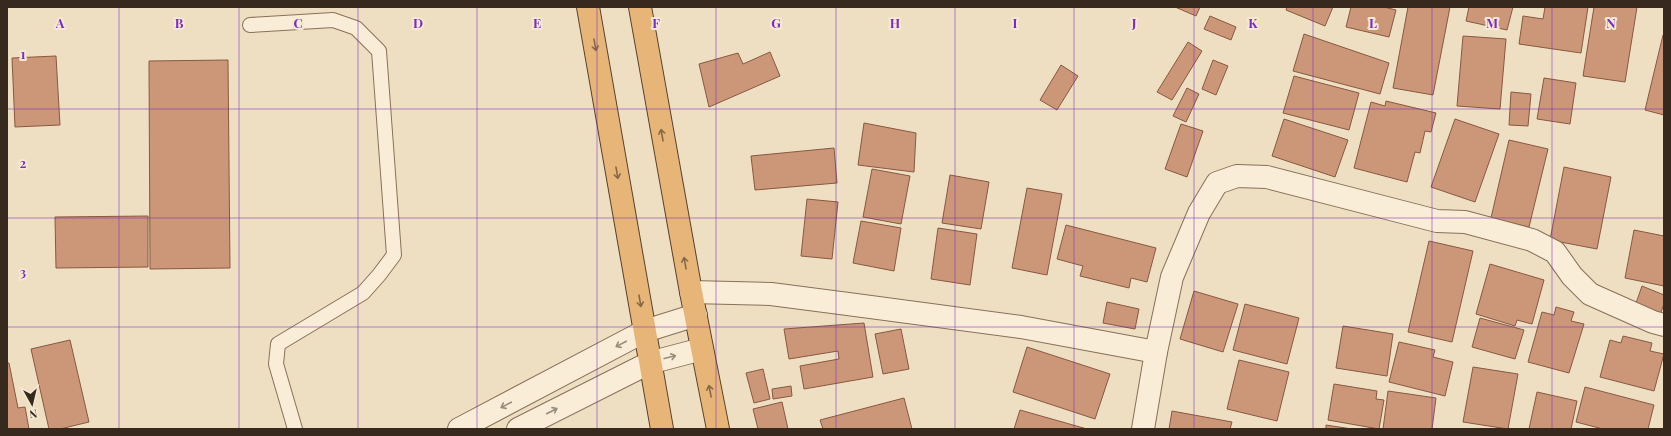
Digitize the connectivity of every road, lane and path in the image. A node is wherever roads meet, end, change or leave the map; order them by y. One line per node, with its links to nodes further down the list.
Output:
1 (588, 7): 7 (highway, one-way to 7)
2 (640, 7): 4 (highway, one-way to 2)
3 (250, 25): 11 (lane)
4 (691, 292): 5 (highway); 9 (street)
5 (696, 315): 7 (street); 8 (highway)
6 (1664, 325): 9 (street)
7 (645, 331): 10 (highway); 12 (street, one-way to 12)
8 (702, 349): 10 (street, one-way to 8); 15 (highway, one-way to 8)
9 (1156, 352): 16 (street)
10 (649, 363): 13 (street, one-way to 10); 14 (highway)
11 (295, 429)
12 (460, 429)
13 (518, 429)
14 (662, 429)
15 (718, 429)
16 (1143, 429)

